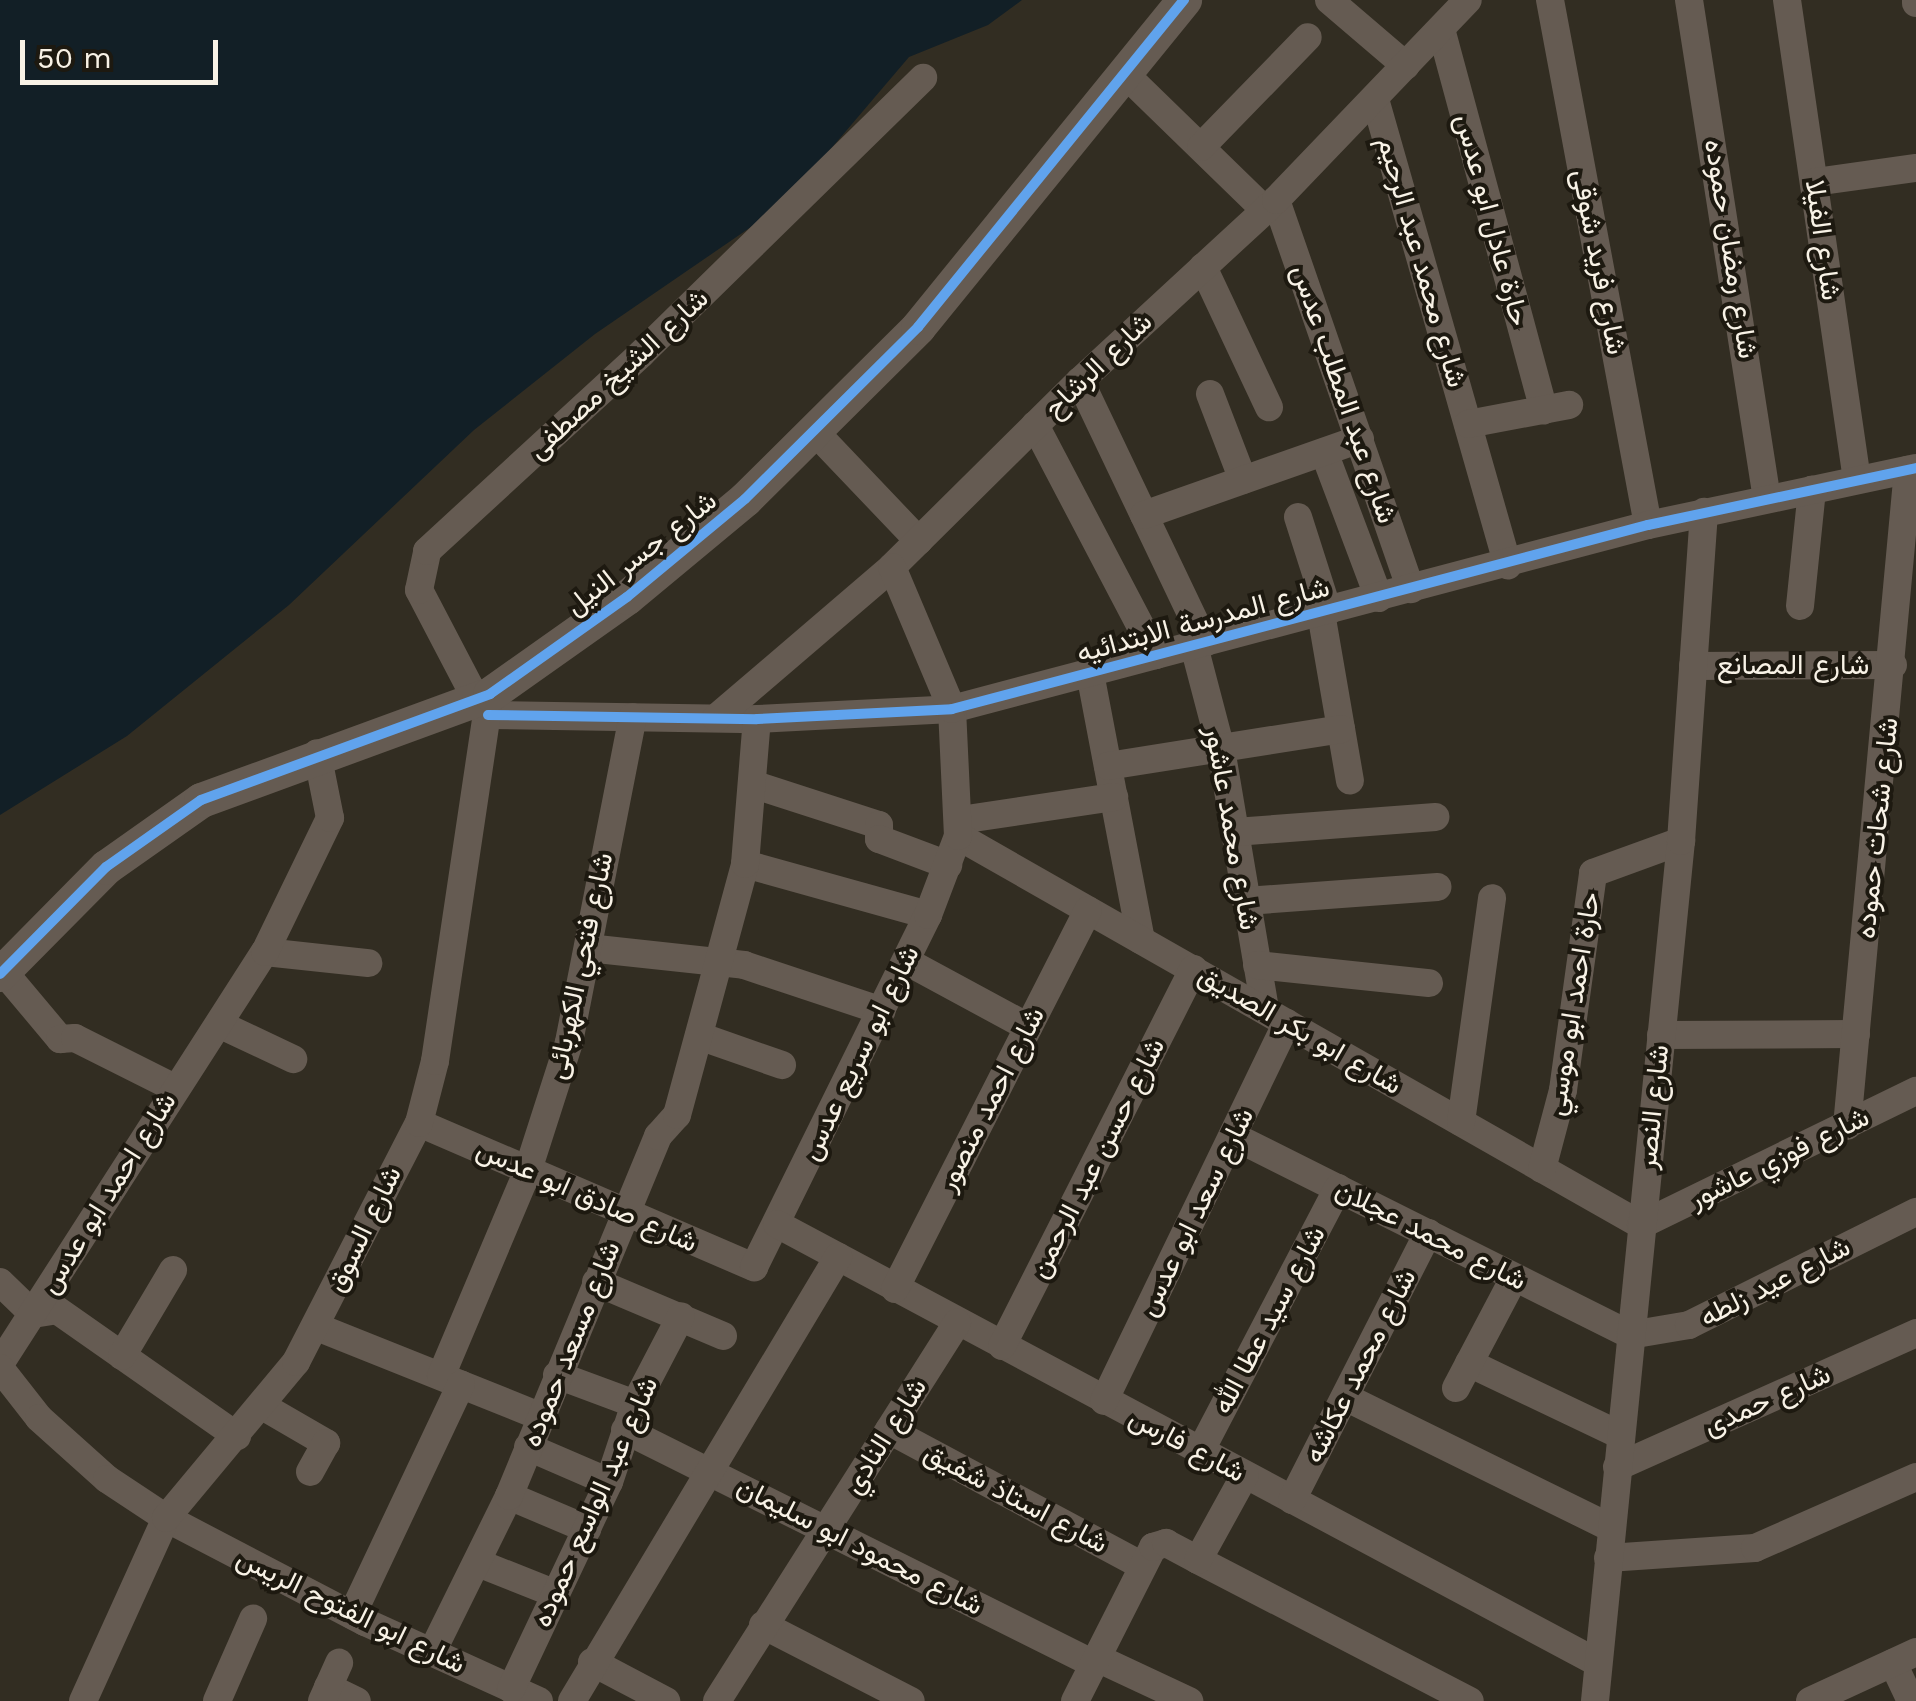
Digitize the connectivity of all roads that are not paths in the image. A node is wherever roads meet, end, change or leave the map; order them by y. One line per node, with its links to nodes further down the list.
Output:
1 (1184, 0): 10 (street, شارع جسر النيل)
2 (1329, 0): 9 (street)
3 (1468, 0): 7 (street, شارع الرشاح)
4 (1550, 0): 35 (street, شارع فريد شوقى)
5 (1689, 0): 31 (street, شارع رمضان حموده)
6 (1787, 0): 15 (street, شارع الفيلا)
7 (1441, 30): 9 (street, شارع الرشاح); 21 (street, حارة عادل ابو عدس)
8 (1308, 37): 13 (street)
9 (1406, 66): 12 (street, شارع الرشاح)
10 (1126, 75): 13 (street); 24 (street, شارع جسر النيل)
11 (923, 78): 48 (street, شارع الشيخ مصطفى)
12 (1375, 99): 16 (street, شارع الرشاح); 22 (street, شارع محمد عبد الرحيم)
13 (1201, 147): 16 (street)
14 (1916, 168): 15 (street)
15 (1815, 182): 29 (street, شارع الفيلا)
16 (1271, 205): 17 (street, شارع الرشاح); 25 (street, شارع عبد المطلب عدس)
17 (1203, 267): 18 (street, شارع الرشاح); 20 (street)
18 (1080, 381): 23 (street, شارع الرشاح); 33 (street, شارع محمد عاشور)
19 (1210, 394): 28 (street)
20 (1269, 407)
21 (1556, 407): 22 (street, شارع محمد عبد الرحيم)
22 (1468, 424): 37 (street, شارع محمد عبد الرحيم)
23 (1036, 425): 36 (street, شارع الرشاح); 44 (street)
24 (816, 432): 36 (street); 48 (street, شارع جسر النيل)
25 (1360, 439): 26 (street); 39 (street, شارع عبد المطلب عدس)
26 (1324, 452): 28 (street); 40 (street)
27 (1912, 469): 29 (street, شارع المدرسة الابتدائيه); 45 (street, شارع شحات حموده)
28 (1243, 480): 33 (street)
29 (1856, 480): 30 (street, شارع المدرسة الابتدائيه)
30 (1812, 490): 31 (street, شارع المدرسة الابتدائيه); 41 (street)
31 (1767, 499): 32 (street, شارع المدرسة الابتدائيه)
32 (1704, 512): 35 (street, شارع المدرسة الابتدائيه); 46 (street, شارع النصر)
33 (1144, 515): 43 (street, شارع محمد عاشور)
34 (1298, 517): 42 (street)
35 (1648, 525): 37 (street, شارع المدرسة الابتدائيه)
36 (920, 540): 38 (street, شارع الرشاح)
37 (1508, 564): 39 (street, شارع المدرسة الابتدائيه)
38 (892, 567): 49 (street); 51 (street, شارع الرشاح)
39 (1412, 589): 40 (street, شارع المدرسة الابتدائيه)
40 (1378, 598): 42 (street, شارع المدرسة الابتدائيه)
41 (1800, 606)
42 (1325, 612): 43 (street, شارع المدرسة الابتدائيه); 53 (street)
43 (1200, 644): 44 (street, شارع المدرسة الابتدائيه); 54 (street, شارع محمد عاشور)
44 (1156, 655): 47 (street, شارع المدرسة الابتدائيه)
45 (1893, 665): 46 (street, شارع المصانع); 85 (street, شارع شحات حموده)
46 (1693, 666): 63 (street, شارع النصر)
47 (1090, 673): 49 (street, شارع المدرسة الابتدائيه); 56 (street)
48 (485, 703): 50 (street, شارع المدرسة الابتدائيه); 55 (street, شارع جسر النيل); 92 (street, شارع السوق)
49 (952, 709): 52 (street, شارع المدرسة الابتدائيه); 61 (street)
50 (633, 717): 51 (street, شارع المدرسة الابتدائيه); 72 (street, شارع فتحي الكهربائى)
51 (716, 718): 52 (street, شارع المدرسة الابتدائيه)
52 (758, 719): 58 (street, شارع مسعد حموده)
53 (1341, 729): 54 (street); 57 (street)
54 (1221, 748): 56 (street); 62 (street, شارع محمد عاشور)
55 (317, 753): 73 (street, شارع احمد ابو عدس); 79 (street, شارع جسر النيل)
56 (1108, 766): 59 (street)
57 (1350, 781)
58 (755, 785): 64 (street, شارع مسعد حموده); 65 (street)
59 (1114, 797): 61 (street); 71 (street)
60 (1435, 817): 62 (street)
61 (959, 828): 65 (street, شارع ابو سريع عدس); 69 (street, شارع ابو بكر الصديق)
62 (1235, 832): 68 (street, شارع محمد عاشور)
63 (1681, 841): 86 (street, شارع النصر); 96 (street, حارة احمد ابو موسي)
64 (745, 864): 70 (street); 74 (street, شارع مسعد حموده)
65 (948, 865): 70 (street, شارع ابو سريع عدس)
66 (1437, 887): 68 (street)
67 (1492, 898): 93 (street)
68 (1246, 900): 77 (street, شارع محمد عاشور)
69 (1088, 910): 71 (street, شارع ابو بكر الصديق); 84 (street, شارع احمد منصور)
70 (928, 915): 75 (street, شارع ابو سريع عدس)
71 (1141, 940): 78 (street, شارع ابو بكر الصديق)
72 (588, 948): 74 (street); 97 (street, شارع فتحي الكهربائى)
73 (264, 952): 76 (street); 83 (street, شارع احمد ابو عدس)
74 (721, 961): 81 (street); 87 (street, شارع مسعد حموده)
75 (906, 961): 81 (street, شارع ابو سريع عدس); 84 (street)
76 (368, 963)
77 (1257, 965): 80 (street, شارع ابو بكر الصديق); 82 (street, شارع محمد عاشور)
78 (1193, 970): 82 (street, شارع ابو بكر الصديق); 118 (street, شارع حسن عبد الرحمن)
79 (2, 972): 90 (street)
80 (1429, 983)
81 (882, 1011): 101 (street, شارع ابو سريع عدس)
82 (1276, 1017): 93 (street, شارع ابو بكر الصديق); 95 (street, شارع سعد ابو عدس)
83 (220, 1025): 88 (street); 90 (street, شارع احمد ابو عدس)
84 (1028, 1027): 110 (street, شارع احمد منصور)
85 (1856, 1034): 86 (street); 94 (street, شارع شحات حموده)
86 (1660, 1035): 102 (street, شارع النصر)
87 (700, 1036): 89 (street); 99 (street, شارع مسعد حموده)
88 (293, 1059)
89 (782, 1065)
90 (175, 1088): 111 (street, شارع احمد ابو عدس)
91 (1916, 1091): 94 (street, شارع فوزي عاشور)
92 (419, 1122): 97 (street, شارع صادق ابو عدس); 114 (street, شارع السوق)
93 (1461, 1122): 96 (street, شارع ابو بكر الصديق)
94 (1847, 1126): 102 (street, شارع فوزي عاشور)
95 (1233, 1136): 98 (street, شارع محمد عجلان); 124 (street, شارع سعد ابو عدس)
96 (1542, 1169): 102 (street, شارع ابو بكر الصديق)
97 (528, 1170): 99 (street, شارع صادق ابو عدس); 122 (street, شارع فتحي الكهربائى)
98 (1338, 1188): 103 (street, شارع محمد عجلان); 133 (street, شارع سيد عطا الله)
99 (625, 1212): 105 (street, شارع صادق ابو عدس); 109 (street, شارع مسعد حموده)
100 (1916, 1212): 116 (street, شارع عيد زلطه)
101 (777, 1224): 104 (street, شارع فارس); 105 (street, شارع ابو سريع عدس)
102 (1641, 1225): 116 (street, شارع النصر)
103 (1428, 1233): 107 (street, شارع محمد عجلان); 123 (street, شارع محمد عكاشه)
104 (838, 1257): 110 (street, شارع فارس); 136 (street)
105 (754, 1267)
106 (174, 1270): 119 (street)
107 (1514, 1278): 116 (street, شارع محمد عجلان); 130 (street)
108 (0, 1282): 111 (street)
109 (596, 1282): 112 (street); 121 (street, شارع مسعد حموده)
110 (895, 1289): 113 (street, شارع فارس)
111 (32, 1313): 119 (street); 120 (street, شارع احمد ابو عدس)
112 (681, 1316): 117 (street); 125 (street, شارع عبد الواسع حموده)
113 (957, 1323): 118 (street, شارع فارس); 129 (street, شارع النادي)
114 (317, 1326): 122 (street); 126 (street, شارع السوق)
115 (1916, 1332): 134 (street, شارع حمدى)
116 (1630, 1334): 130 (street, شارع النصر)
117 (723, 1336)
118 (1002, 1346): 124 (street, شارع فارس)
119 (122, 1356): 131 (street)
120 (0, 1366): 142 (street, شارع ابو الفتوح الريس)
121 (557, 1375): 125 (street); 127 (street, شارع مسعد حموده)
122 (451, 1380): 127 (street); 151 (street, شارع فتحي الكهربائى)
123 (1345, 1397): 141 (street, شارع محمد عكاشه); 143 (street)
124 (1104, 1401): 133 (street, شارع فارس)
125 (635, 1404): 128 (street, شارع عبد الواسع حموده)
126 (264, 1406): 131 (street, شارع السوق); 135 (street)
127 (540, 1416): 132 (street, شارع مسعد حموده)
128 (625, 1430): 136 (street, شارع محمود ابو سليمان); 139 (street, شارع عبد الواسع حموده)
129 (889, 1430): 145 (street, شارع النادي); 149 (street, شارع استاذ شفيق)
130 (1620, 1435): 134 (street, شارع النصر)
131 (237, 1436): 142 (street, شارع السوق)
132 (528, 1447): 139 (street); 140 (street, شارع مسعد حموده)
133 (1200, 1452): 137 (street, شارع فارس)
134 (1617, 1466): 143 (street, شارع النصر)
135 (310, 1472)
136 (713, 1473): 145 (street, شارع محمود ابو سليمان); 157 (street)
137 (1245, 1475): 141 (street, شارع فارس); 147 (street)
138 (1916, 1477): 146 (street)
139 (609, 1482): 144 (street, شارع عبد الواسع حموده)
140 (509, 1496): 144 (street); 148 (street, شارع مسعد حموده)
141 (1292, 1500): 158 (street, شارع فارس)
142 (166, 1518): 151 (street, شارع ابو الفتوح الريس); 161 (street, شارع السوق)
143 (1611, 1528): 146 (street, شارع النصر)
144 (587, 1529): 150 (street, شارع عبد الواسع حموده)
145 (826, 1530): 153 (street, شارع النادي); 156 (street, شارع محمود ابو سليمان)
146 (1608, 1558): 158 (street, شارع النصر)
147 (1198, 1560): 149 (street); 171 (street)
148 (478, 1564): 150 (street); 154 (street, شارع مسعد حموده)
149 (1143, 1566): 156 (street)
150 (556, 1594): 160 (street, شارع عبد الواسع حموده)
151 (352, 1616): 154 (street, شارع ابو الفتوح الريس)
152 (253, 1620): 162 (street)
153 (763, 1625): 167 (street, شارع النادي); 168 (street)
154 (432, 1652): 160 (street, شارع ابو الفتوح الريس)
155 (1905, 1657): 173 (street); 174 (street)
156 (1095, 1661): 169 (street); 170 (street, شارع محمود ابو سليمان)
157 (592, 1662): 165 (street); 166 (street)
158 (1598, 1662): 172 (street, شارع النصر)
159 (329, 1684): 163 (street)
160 (511, 1689): 164 (street, شارع ابو الفتوح الريس)
161 (83, 1701)
162 (217, 1701)
163 (357, 1701)
164 (539, 1701)
165 (572, 1701)
166 (666, 1701)
167 (718, 1701)
168 (911, 1701)
169 (1075, 1701)
170 (1189, 1701)
171 (1470, 1701)
172 (1595, 1701)
173 (1810, 1701)
174 (1910, 1701)

